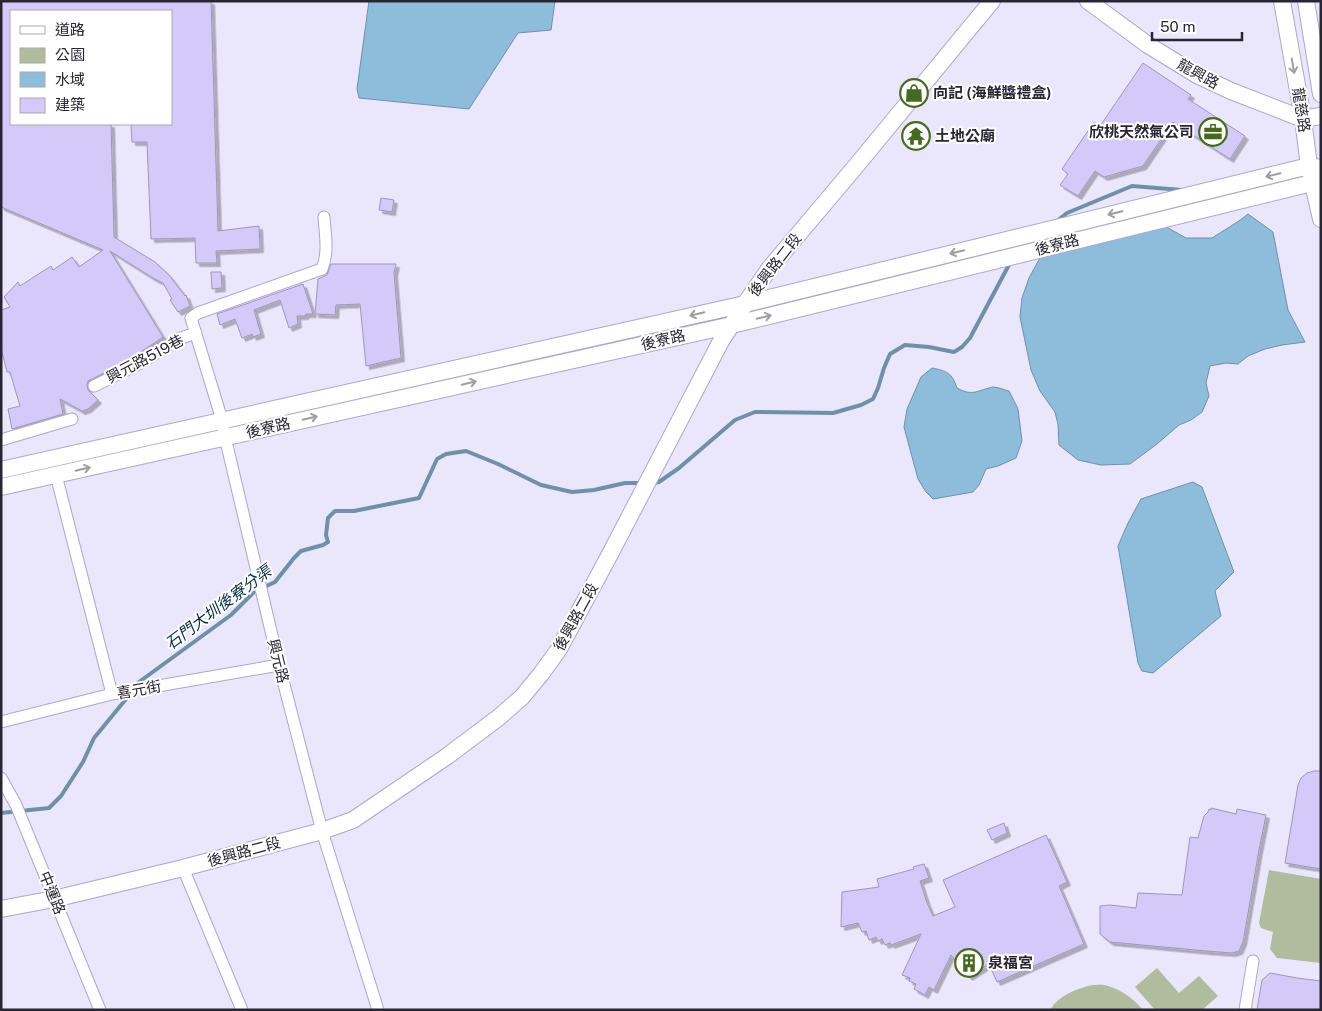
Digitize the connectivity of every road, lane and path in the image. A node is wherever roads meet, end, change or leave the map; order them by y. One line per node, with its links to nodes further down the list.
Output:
1 (992, 1): 11 (street, 後興路二段)
2 (1088, 1): 7 (street, 龍興路)
3 (1282, 1): 7 (street, 龍慈路, one-way to 7)
4 (1306, 1): 5 (street, 龍慈路)
5 (1321, 94)
6 (1321, 116): 7 (street)
7 (1303, 119): 8 (street, 龍慈路)
8 (1316, 173): 10 (street, 龍慈路); 11 (street, 後寮路, one-way to 11); 12 (street, 後寮路, one-way to 8)
9 (324, 217): 13 (street, 興元路)
10 (1321, 219)
11 (745, 304): 12 (street, 後興路二段); 16 (street, 後寮路, one-way to 16)
12 (732, 325): 17 (street, 後寮路, one-way to 12); 26 (street, 後興路二段)
13 (196, 333): 14 (street, 興元路519巷); 16 (street, 興元路)
14 (94, 386)
15 (72, 419): 18 (street)
16 (222, 420): 17 (street, 興元路); 19 (street, 後寮路)
17 (225, 437): 20 (street, 後寮路, one-way to 17); 22 (street, 興元路)
18 (1, 440)
19 (1, 470)
20 (56, 475): 21 (street, 後寮路); 23 (street)
21 (1, 487)
22 (279, 665): 23 (street, 喜元街); 26 (street, 興元路)
23 (112, 694): 24 (street, 喜元街)
24 (1, 722)
25 (1, 778): 28 (street, 中運路)
26 (322, 830): 27 (street, 後興路二段); 33 (street, 興元路)
27 (183, 868): 28 (street, 後興路二段); 32 (street)
28 (54, 899): 29 (street, 後興路二段); 31 (street, 中運路)
29 (1, 909)
30 (1253, 961): 34 (street)
31 (100, 1010)
32 (242, 1010)
33 (378, 1010)
34 (1245, 1010)

